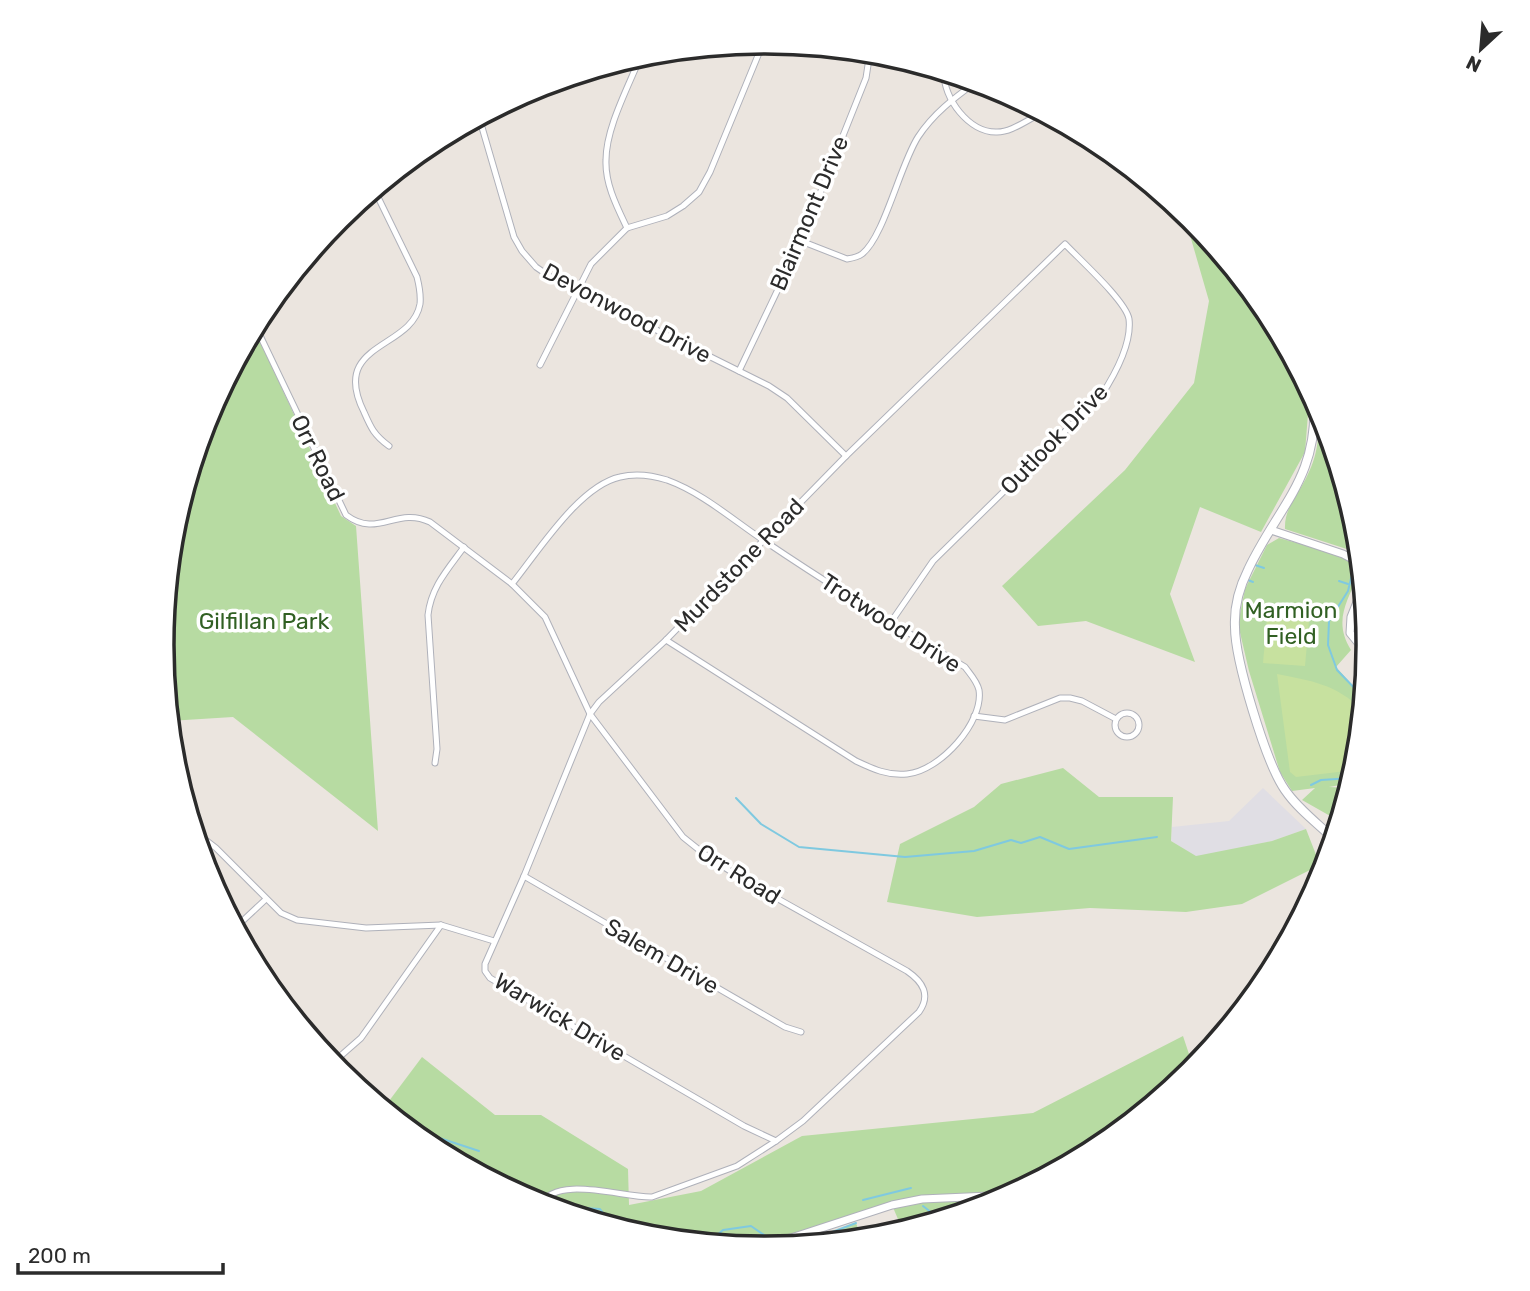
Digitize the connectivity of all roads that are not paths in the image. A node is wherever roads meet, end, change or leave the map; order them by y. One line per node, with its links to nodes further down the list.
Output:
1 (759, 54): 10 (street)
2 (868, 64): 11 (street, Blairmont Drive)
3 (636, 69): 10 (street)
4 (943, 82): 6 (street)
5 (965, 90): 6 (street)
6 (951, 100): 7 (street); 11 (street)
7 (1032, 118)
8 (482, 126): 13 (street, Devonwood Drive)
9 (378, 198): 18 (street)
10 (627, 229): 13 (street)
11 (801, 241): 16 (street, Blairmont Drive)
12 (1065, 244): 19 (street, Murdstone Road); 26 (street, Outlook Drive)
13 (576, 290): 15 (street); 16 (street, Devonwood Drive)
14 (261, 336): 22 (street, Orr Road)
15 (540, 365)
16 (739, 371): 19 (street, Devonwood Drive)
17 (1315, 429): 20 (main road)
18 (389, 446)
19 (846, 456): 21 (street, Murdstone Road)
20 (1271, 530): 23 (street); 33 (main road)
21 (762, 540): 24 (street, Trotwood Drive); 26 (street, Trotwood Drive); 27 (street, Murdstone Road)
22 (464, 547): 24 (street, Orr Road); 32 (street)
23 (1349, 556)
24 (512, 584): 29 (street, Orr Road)
25 (1355, 607): 28 (street)
26 (891, 622): 30 (street, Trotwood Drive)
27 (666, 640): 29 (street, Murdstone Road); 30 (street, Trotwood Drive)
28 (1356, 640)
29 (590, 714): 35 (street, Murdstone Road); 42 (street, Orr Road)
30 (974, 716): 31 (street)
31 (1116, 719): 31 (street)
32 (435, 763)
33 (1326, 832)
34 (207, 841): 36 (street, Warwick Drive)
35 (524, 876): 39 (street, Murdstone Road); 40 (street, Salem Drive)
36 (265, 900): 37 (street); 38 (street, Warwick Drive)
37 (242, 921)
38 (442, 925): 39 (street, Warwick Drive); 41 (street)
39 (495, 941): 42 (street, Warwick Drive)
40 (801, 1032)
41 (340, 1056)
42 (776, 1141): 43 (street, Orr Road)
43 (547, 1195)
44 (979, 1196): 45 (street)
45 (799, 1235)

